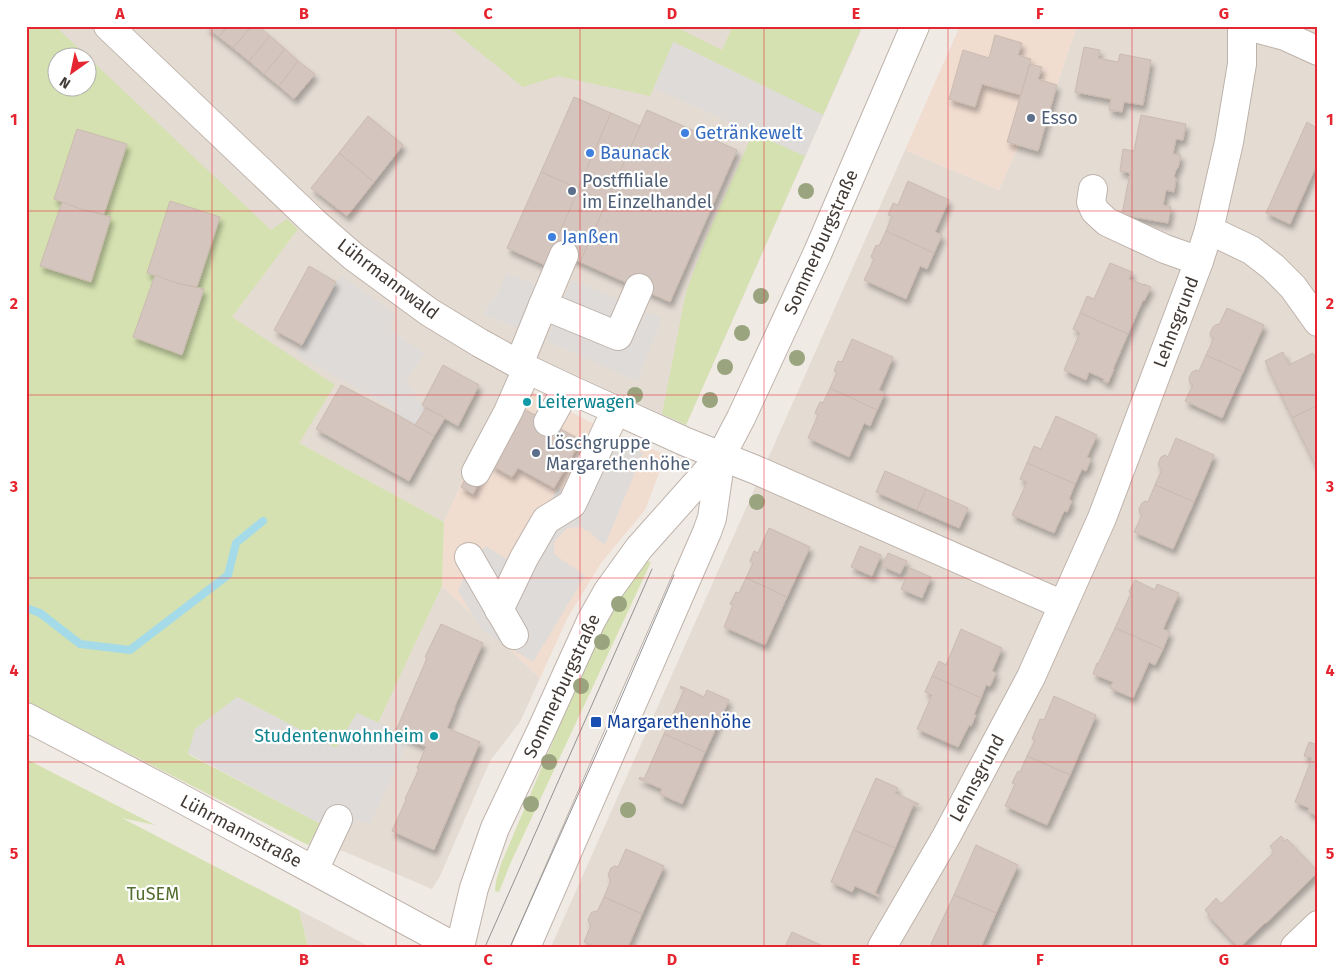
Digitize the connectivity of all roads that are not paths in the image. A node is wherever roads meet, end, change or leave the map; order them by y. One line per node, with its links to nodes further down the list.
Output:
1 (108, 26): 13 (street, Lührmannwald)
2 (915, 26): 17 (street, Sommerburgstraße)
3 (1242, 26): 7 (street, Lehnsgrund)
4 (1247, 26): 5 (street)
5 (1318, 51)
6 (1093, 189): 9 (street)
7 (1209, 230): 9 (street, Lehnsgrund); 12 (street)
8 (564, 255): 11 (street)
9 (1199, 261): 20 (street, Lehnsgrund)
10 (639, 288): 11 (street)
11 (543, 305): 13 (street)
12 (1318, 322)
13 (523, 366): 14 (street, Lührmannwald); 18 (street)
14 (567, 388): 15 (street, Lührmannwald); 16 (street)
15 (616, 410): 17 (street, Lührmannwald); 21 (street)
16 (548, 422)
17 (721, 456): 20 (street); 28 (street, Sommerburgstraße); 29 (street, Sommerburgstraße)
18 (476, 472)
19 (469, 557): 21 (street)
20 (1063, 605): 30 (street, Lehnsgrund)
21 (499, 610): 22 (street)
22 (514, 635)
23 (26, 717): 25 (street, Lührmannstraße)
24 (338, 819): 25 (street)
25 (314, 870): 27 (street, Lührmannstraße)
26 (1318, 925): 31 (street)
27 (455, 947)
28 (460, 947)
29 (526, 947)
30 (882, 947)
31 (1295, 947)

